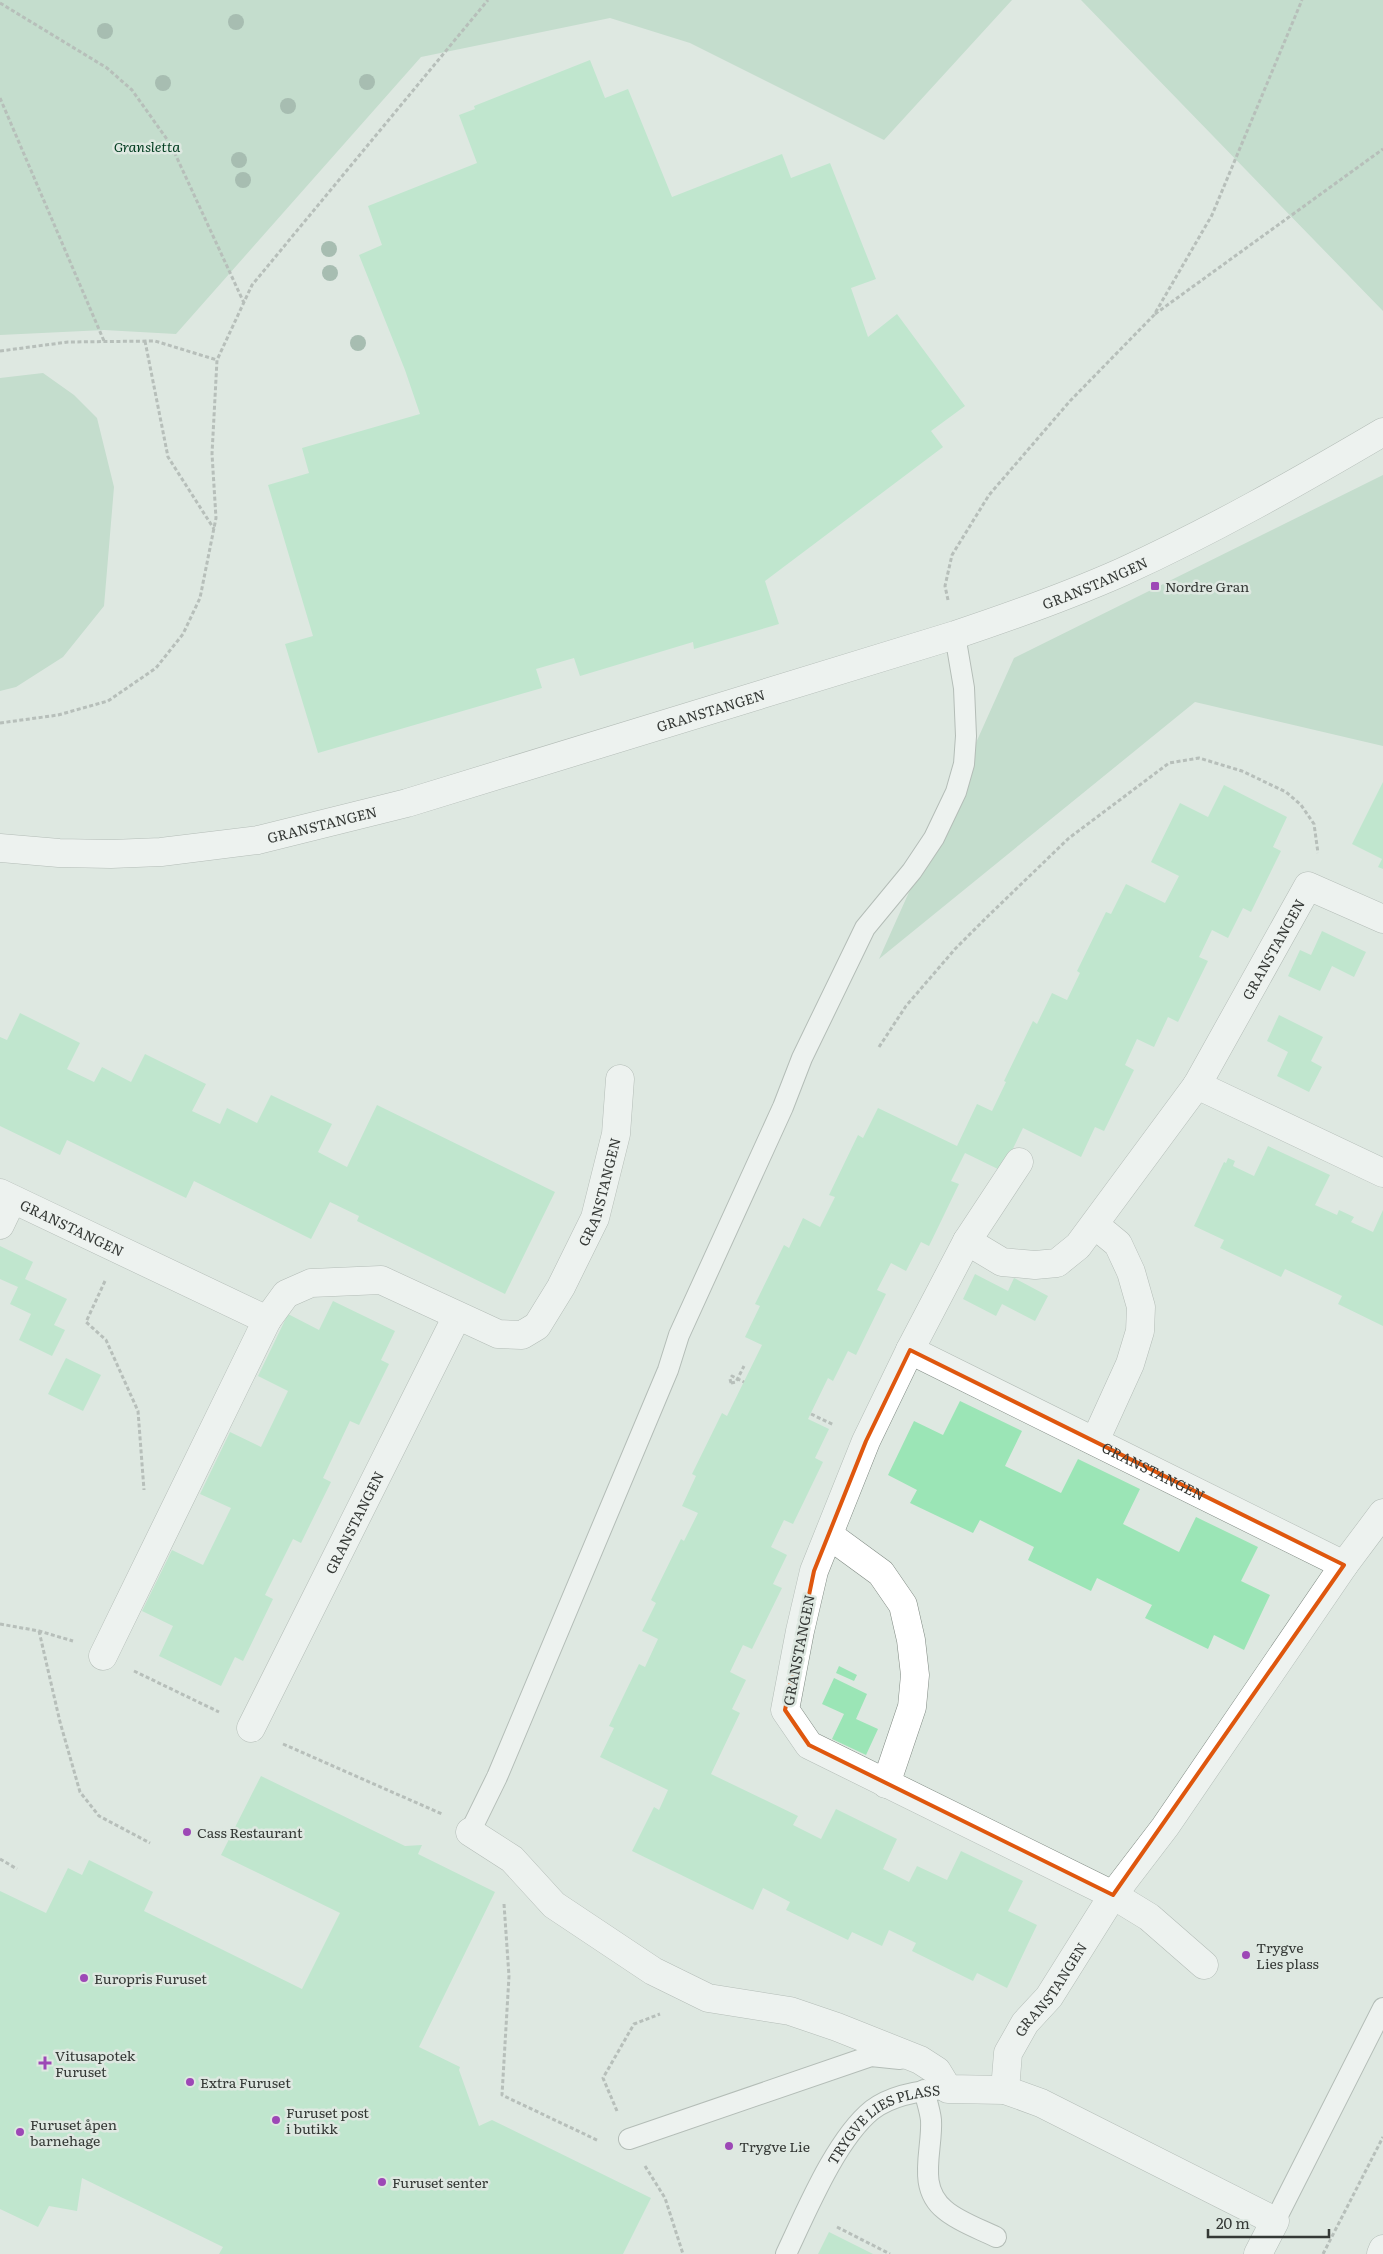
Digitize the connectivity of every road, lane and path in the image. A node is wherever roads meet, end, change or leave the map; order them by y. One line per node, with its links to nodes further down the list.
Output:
1 (488, 0): 6 (path)
2 (1302, 0): 7 (path)
3 (0, 3): 6 (path)
4 (0, 98): 8 (path)
5 (1383, 149): 7 (path)
6 (244, 303): 11 (path)
7 (1154, 315): 14 (path)
8 (104, 341): 9 (path); 10 (path)
9 (145, 341): 11 (path); 13 (path)
10 (0, 351)
11 (217, 360): 13 (path)
12 (1383, 432): 14 (street, GRANSTANGEN)
13 (214, 529): 15 (path)
14 (955, 635): 16 (street, GRANSTANGEN); 43 (lane)
15 (0, 723)
16 (0, 848)
17 (1308, 886): 18 (street, GRANSTANGEN); 19 (path); 21 (street, GRANSTANGEN)
18 (1383, 919)
19 (880, 1047)
20 (620, 1079): 29 (street, GRANSTANGEN)
21 (1197, 1085): 23 (street); 26 (street, GRANSTANGEN)
22 (1019, 1162): 27 (street, GRANSTANGEN)
23 (1383, 1173)
24 (6, 1196): 25 (street, GRANSTANGEN); 28 (street, GRANSTANGEN)
25 (0, 1225)
26 (1095, 1225): 27 (street, GRANSTANGEN); 34 (street)
27 (967, 1241): 31 (street, GRANSTANGEN)
28 (119, 1250): 30 (street, GRANSTANGEN); 35 (path)
29 (457, 1316): 30 (street, GRANSTANGEN); 41 (street, GRANSTANGEN)
30 (267, 1320): 40 (street, GRANSTANGEN)
31 (910, 1350): 34 (street, GRANSTANGEN); 37 (street, GRANSTANGEN)
32 (744, 1366): 33 (path)
33 (744, 1382)
34 (1095, 1441): 38 (street, GRANSTANGEN)
35 (144, 1497)
36 (1383, 1514): 38 (street, GRANSTANGEN)
37 (829, 1534): 42 (street); 42 (street, GRANSTANGEN)
38 (1344, 1565): 48 (street, GRANSTANGEN)
39 (39, 1631): 44 (path)
40 (103, 1656)
41 (251, 1728)
42 (886, 1784): 48 (street, GRANSTANGEN)
43 (470, 1832): 45 (street)
44 (150, 1843)
45 (499, 1851): 51 (street); 56 (path)
46 (0, 1859): 47 (path)
47 (17, 1869)
48 (1113, 1895): 49 (street); 53 (street, GRANSTANGEN)
49 (1204, 1965)
50 (1383, 2008): 57 (lane)
51 (920, 2060): 52 (street); 55 (lane)
52 (936, 2089): 53 (street, TRYGVE LIES PLASS); 59 (lane); 61 (lane, TRYGVE LIES PLASS)
53 (1005, 2090): 57 (street, TRYGVE LIES PLASS)
54 (1383, 2137): 64 (path)
55 (629, 2139)
56 (608, 2145)
57 (1275, 2221): 63 (street)
58 (837, 2227): 62 (path)
59 (996, 2237)
60 (1383, 2249): 65 (street)
61 (786, 2254)
62 (890, 2254)
63 (1258, 2254)
64 (1323, 2254)
65 (1380, 2254)

